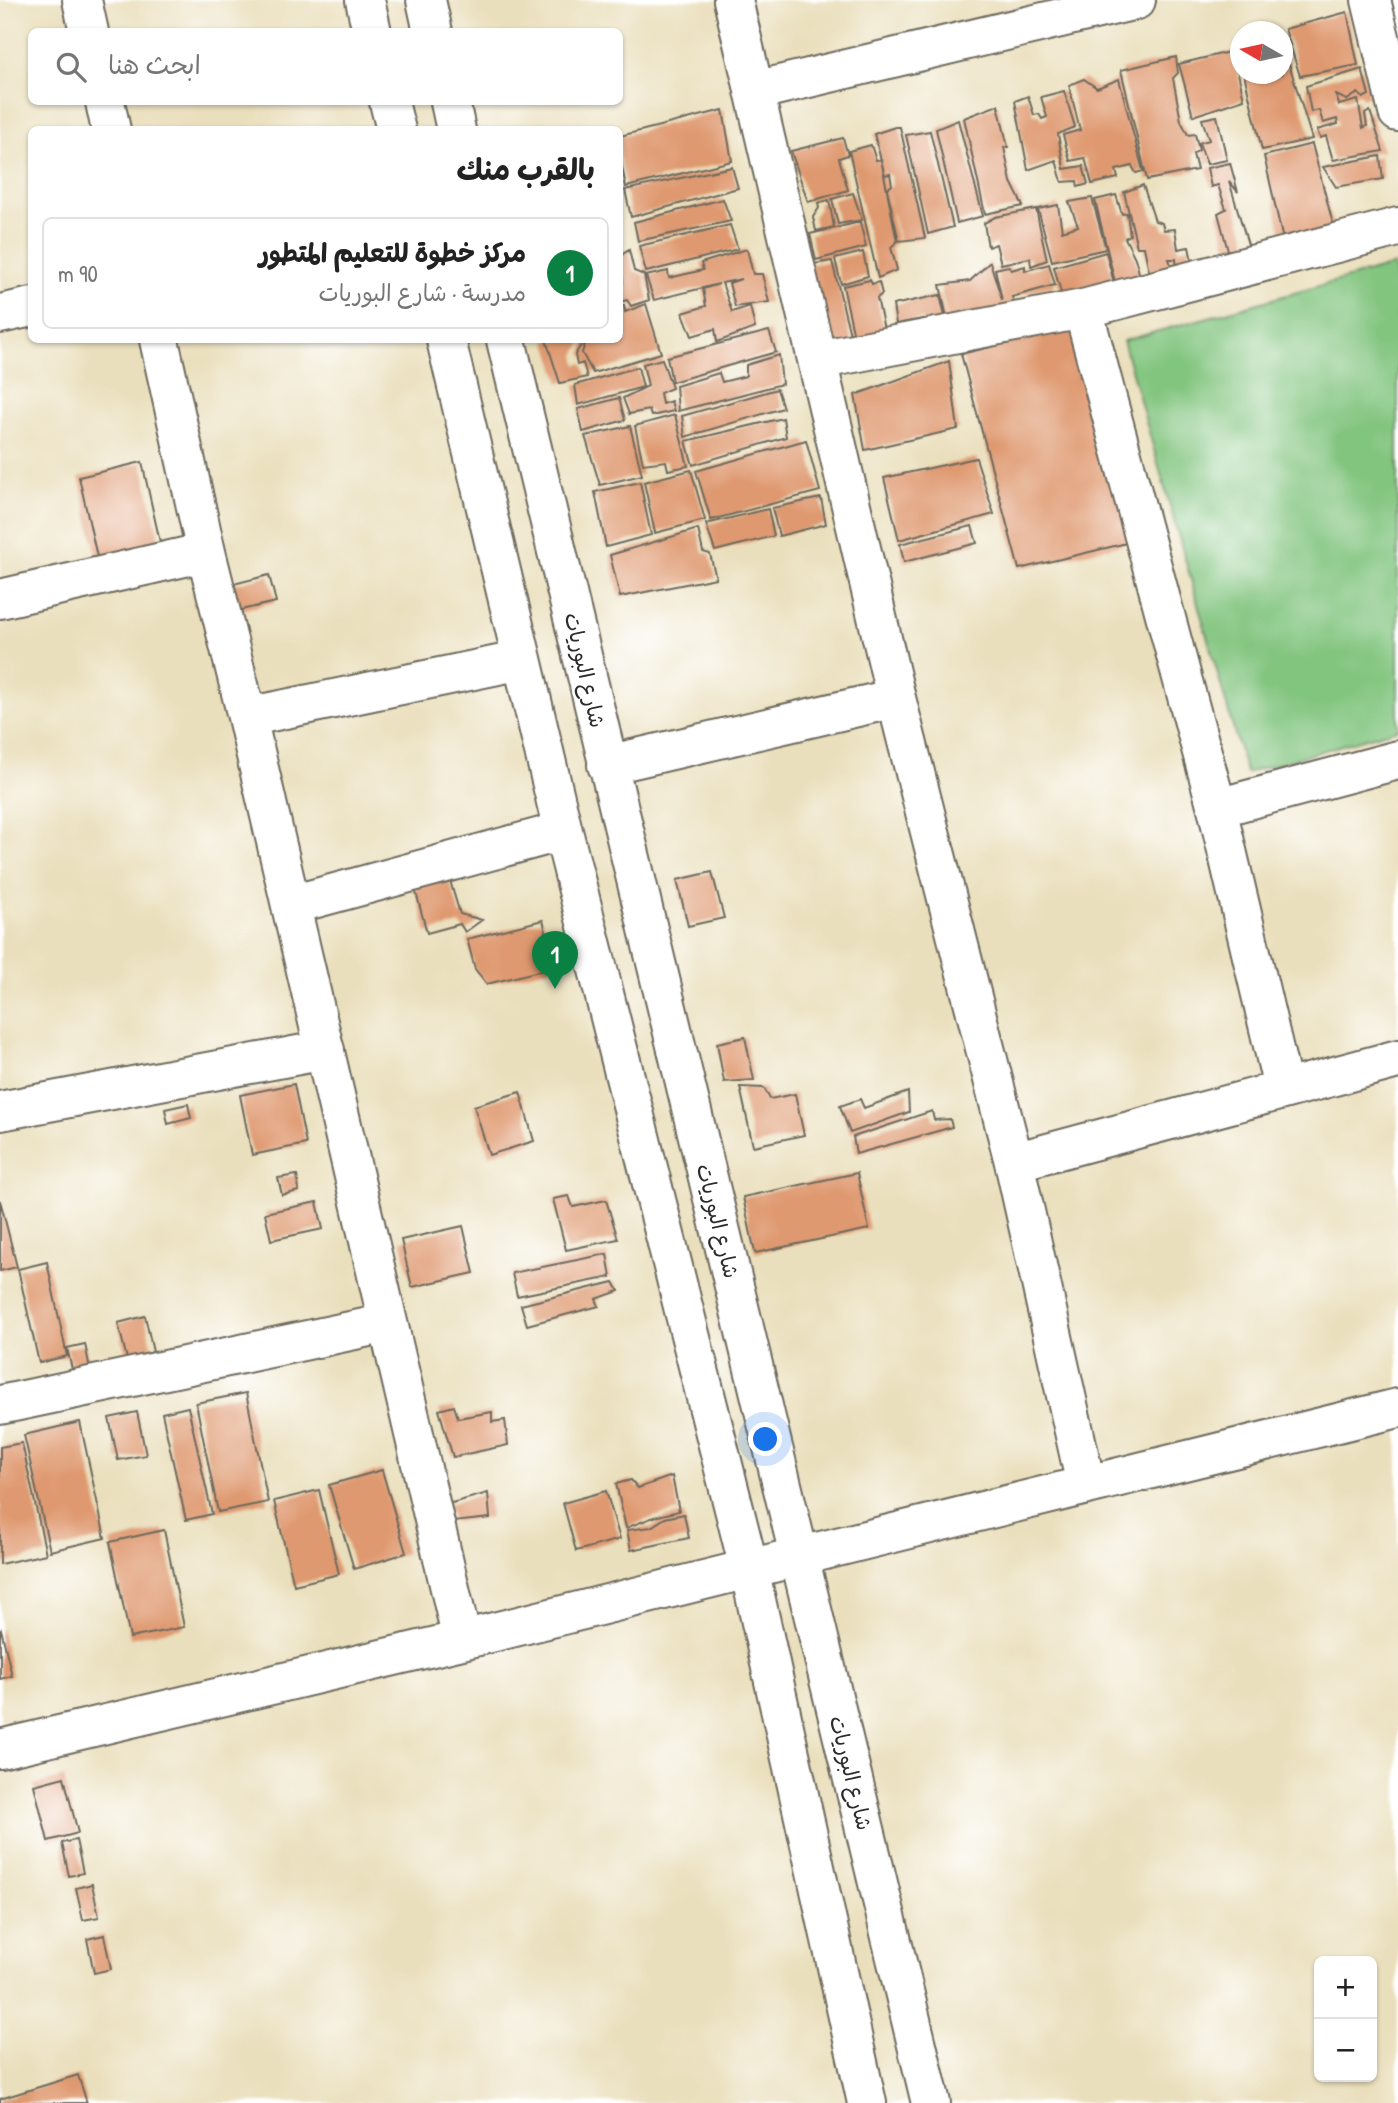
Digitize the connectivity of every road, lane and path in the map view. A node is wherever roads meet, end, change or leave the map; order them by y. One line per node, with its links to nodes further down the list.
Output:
1 (82, 0): 7 (street)
2 (365, 0): 8 (street)
3 (426, 0): 9 (street)
4 (733, 0): 10 (street)
5 (1136, 0): 10 (street)
6 (1371, 0): 14 (street)
7 (88, 28)
8 (371, 28)
9 (432, 28)
10 (754, 91): 25 (street)
11 (106, 105): 15 (street)
12 (390, 105): 16 (street)
13 (451, 105): 17 (street)
14 (1398, 112)
15 (110, 126)
16 (395, 126)
17 (455, 126)
18 (1398, 227): 20 (street)
19 (28, 308): 21 (street)
20 (1083, 309): 25 (street); 33 (street)
21 (0, 314)
22 (160, 343): 26 (street)
23 (447, 343): 28 (street)
24 (507, 343): 32 (street, شارع البوريات)
25 (817, 360): 29 (street)
26 (206, 552): 27 (street); 30 (street)
27 (0, 599)
28 (522, 660): 30 (street); 34 (street)
29 (897, 698): 32 (street); 40 (street)
30 (247, 717): 35 (street)
31 (1398, 760): 33 (street)
32 (607, 765): 45 (street, شارع البوريات)
33 (1217, 808): 38 (street)
34 (563, 831): 35 (street); 46 (street)
35 (291, 905): 36 (street)
36 (325, 1050): 39 (street); 41 (street)
37 (1398, 1059): 38 (street)
38 (1283, 1088): 40 (street)
39 (0, 1111)
40 (1014, 1163): 44 (street)
41 (388, 1323): 42 (street); 47 (street)
42 (0, 1405)
43 (1398, 1408): 44 (street)
44 (1086, 1485): 45 (street)
45 (799, 1556): 46 (street); 50 (street, شارع البوريات)
46 (749, 1568): 47 (street); 49 (street)
47 (462, 1640): 48 (street)
48 (0, 1749)
49 (867, 2103)
50 (931, 2103)

